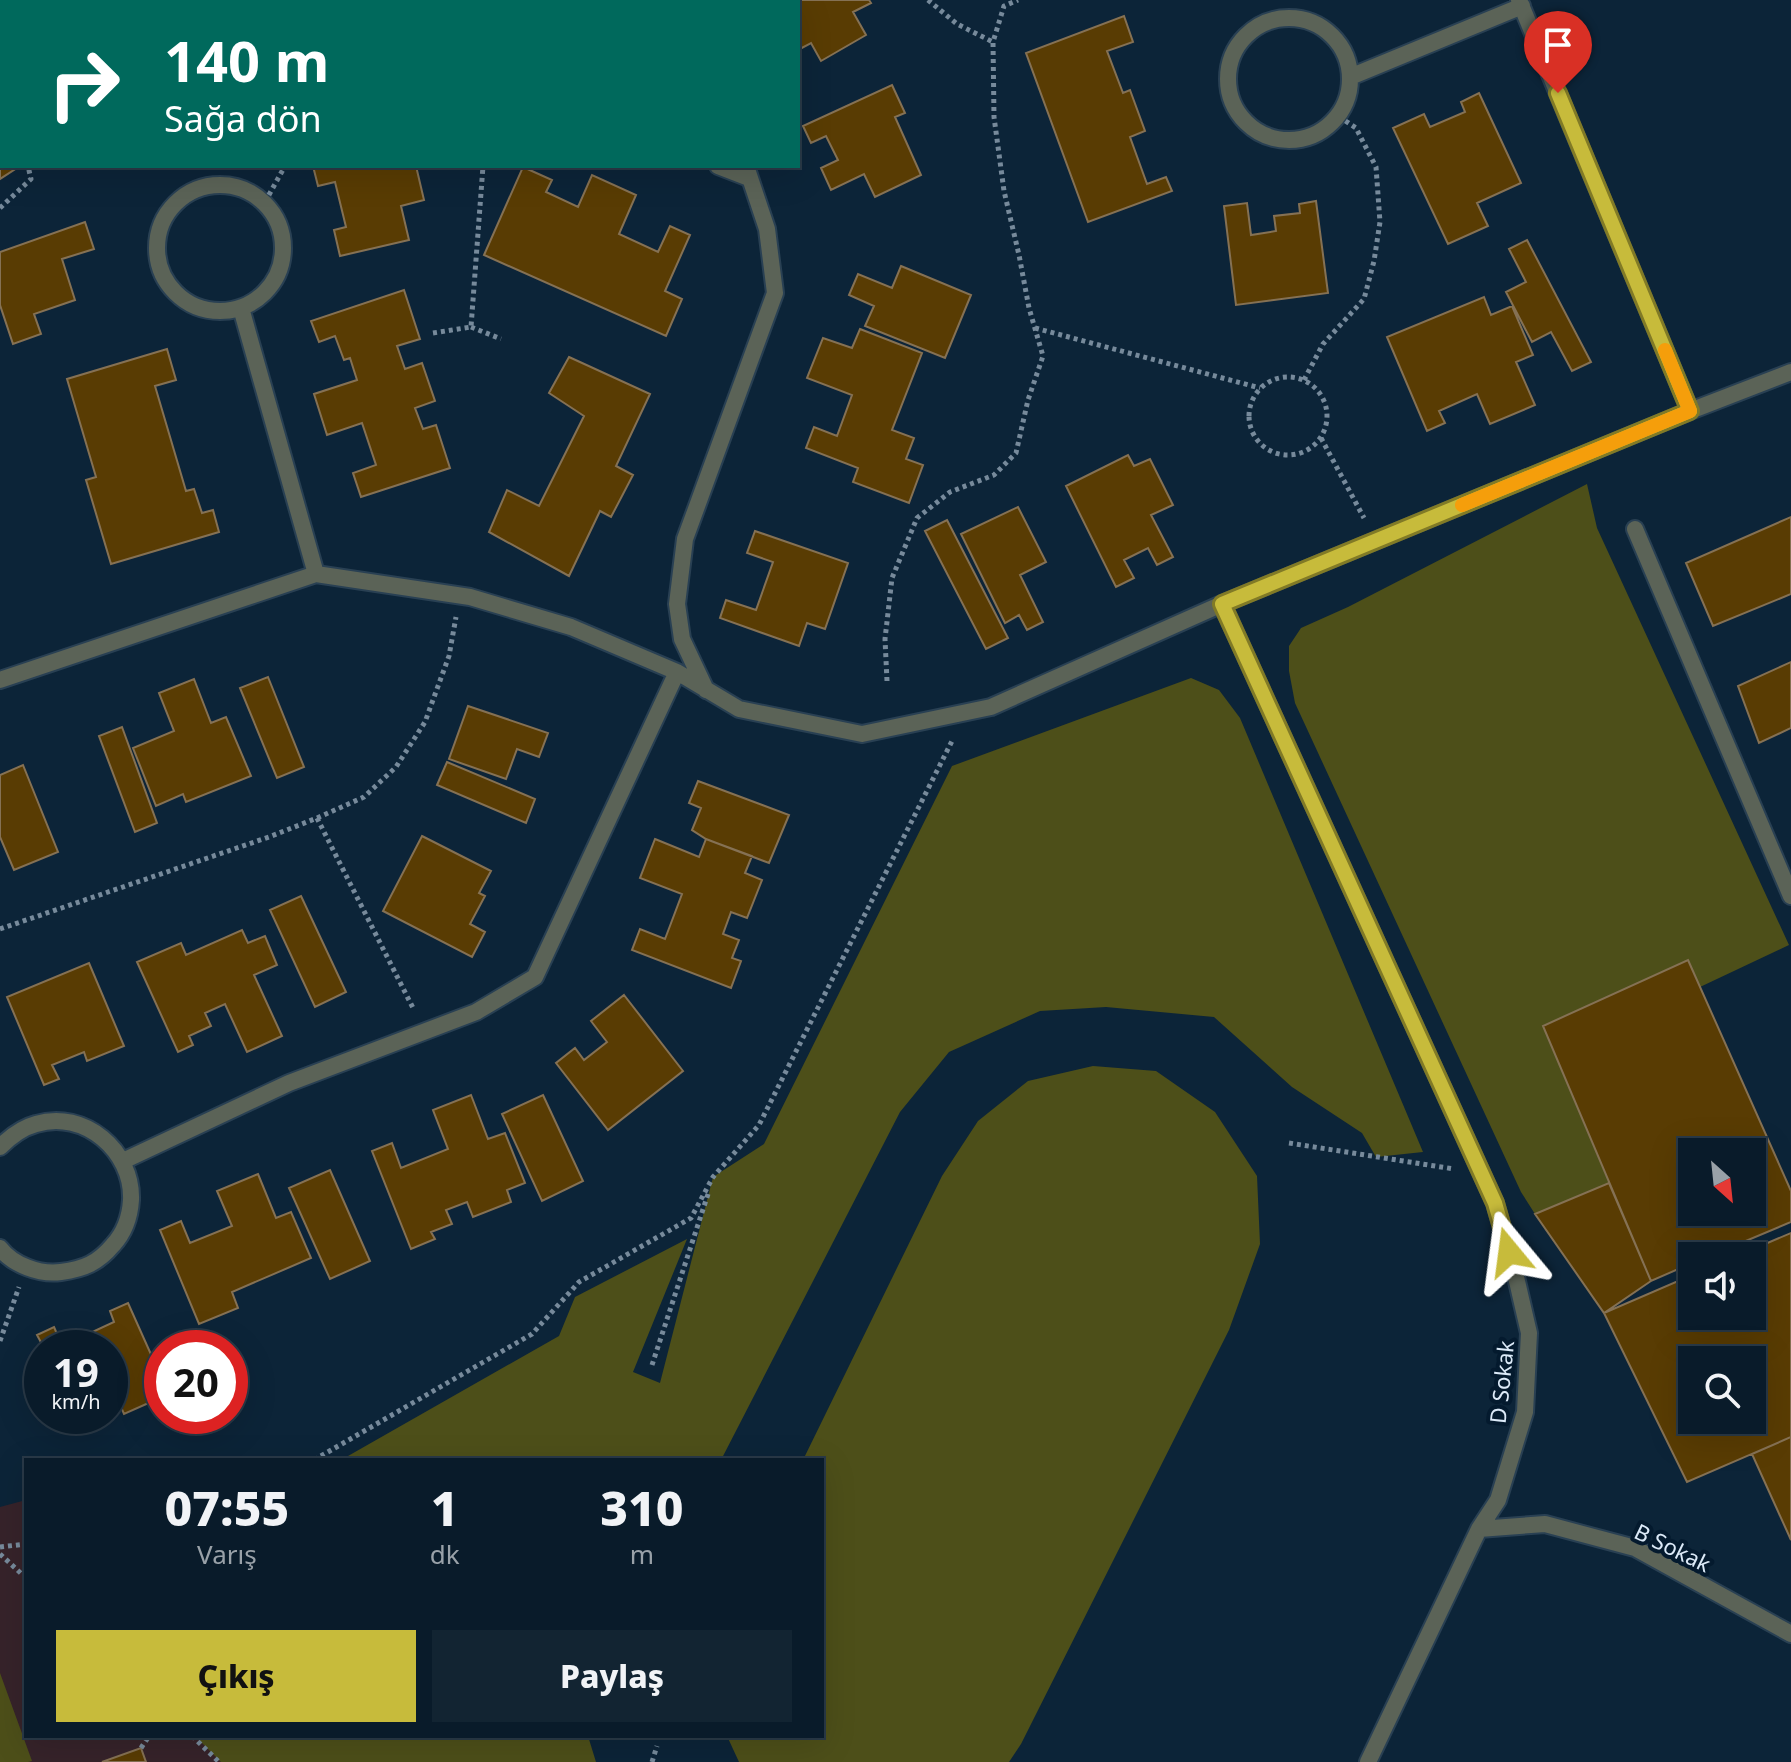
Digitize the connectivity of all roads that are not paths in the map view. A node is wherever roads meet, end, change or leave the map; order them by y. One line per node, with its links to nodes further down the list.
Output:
1 (1520, 3): 2 (lane); 6 (lane)
2 (1350, 77): 2 (lane)
3 (747, 172): 12 (lane)
4 (241, 308): 4 (lane); 8 (lane)
5 (1791, 372): 6 (lane)
6 (1690, 411): 9 (lane)
7 (1635, 529): 13 (lane)
8 (316, 574): 10 (lane); 11 (lane)
9 (1222, 604): 12 (lane); 17 (lane, D Sokak)
10 (677, 672): 12 (lane); 15 (lane)
11 (0, 680)
12 (706, 690)
13 (1791, 896)
14 (0, 1147): 15 (lane)
15 (123, 1161): 16 (lane)
16 (0, 1248)
17 (1479, 1529): 18 (lane, B Sokak); 19 (lane, D Sokak)
18 (1791, 1634)
19 (1368, 1762)

